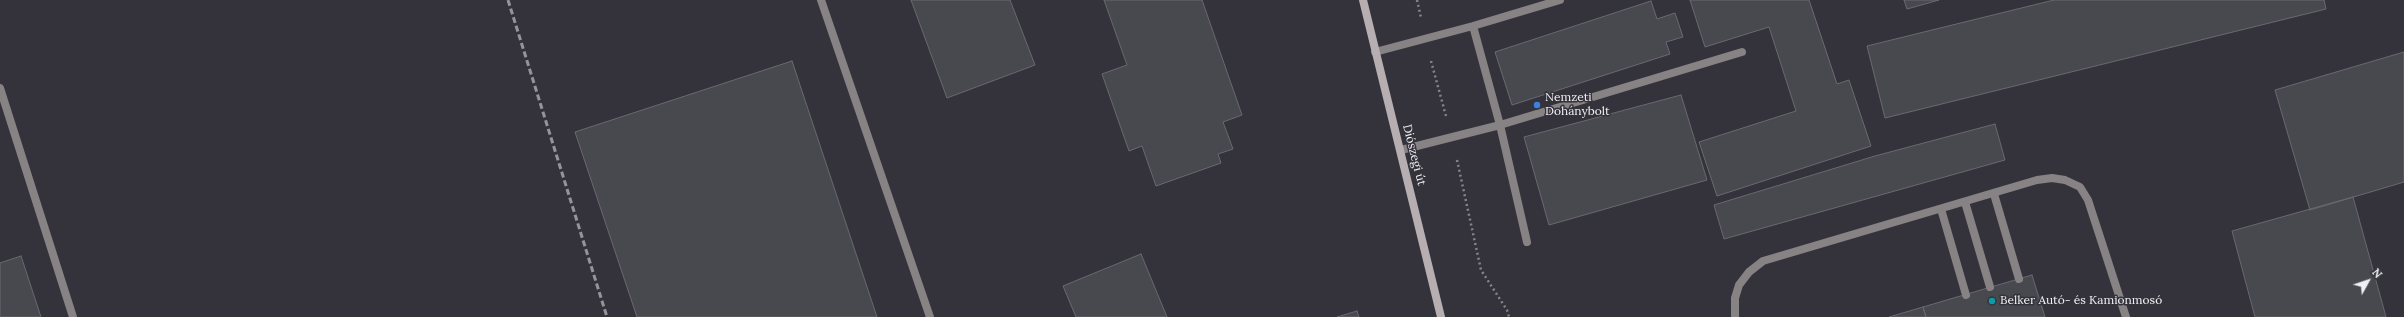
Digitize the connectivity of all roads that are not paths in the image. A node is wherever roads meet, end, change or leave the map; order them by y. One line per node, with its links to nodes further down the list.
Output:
1 (821, 0): 18 (lane)
2 (1363, 0): 5 (main road, Diószegi út)
3 (1560, 0): 4 (lane)
4 (1473, 26): 5 (lane); 8 (lane)
5 (1375, 52): 9 (main road, Diószegi út)
6 (1742, 52): 8 (lane)
7 (0, 88): 17 (lane)
8 (1500, 125): 9 (lane); 13 (lane)
9 (1401, 150): 19 (main road, Diószegi út)
10 (1994, 194): 11 (lane); 14 (lane); 21 (lane)
11 (1965, 202): 12 (lane); 15 (lane)
12 (1940, 209): 16 (lane); 20 (lane)
13 (1527, 242)
14 (2019, 279)
15 (1990, 287)
16 (1966, 294)
17 (73, 317)
18 (930, 317)
19 (1441, 317)
20 (1734, 317)
21 (2126, 317)

